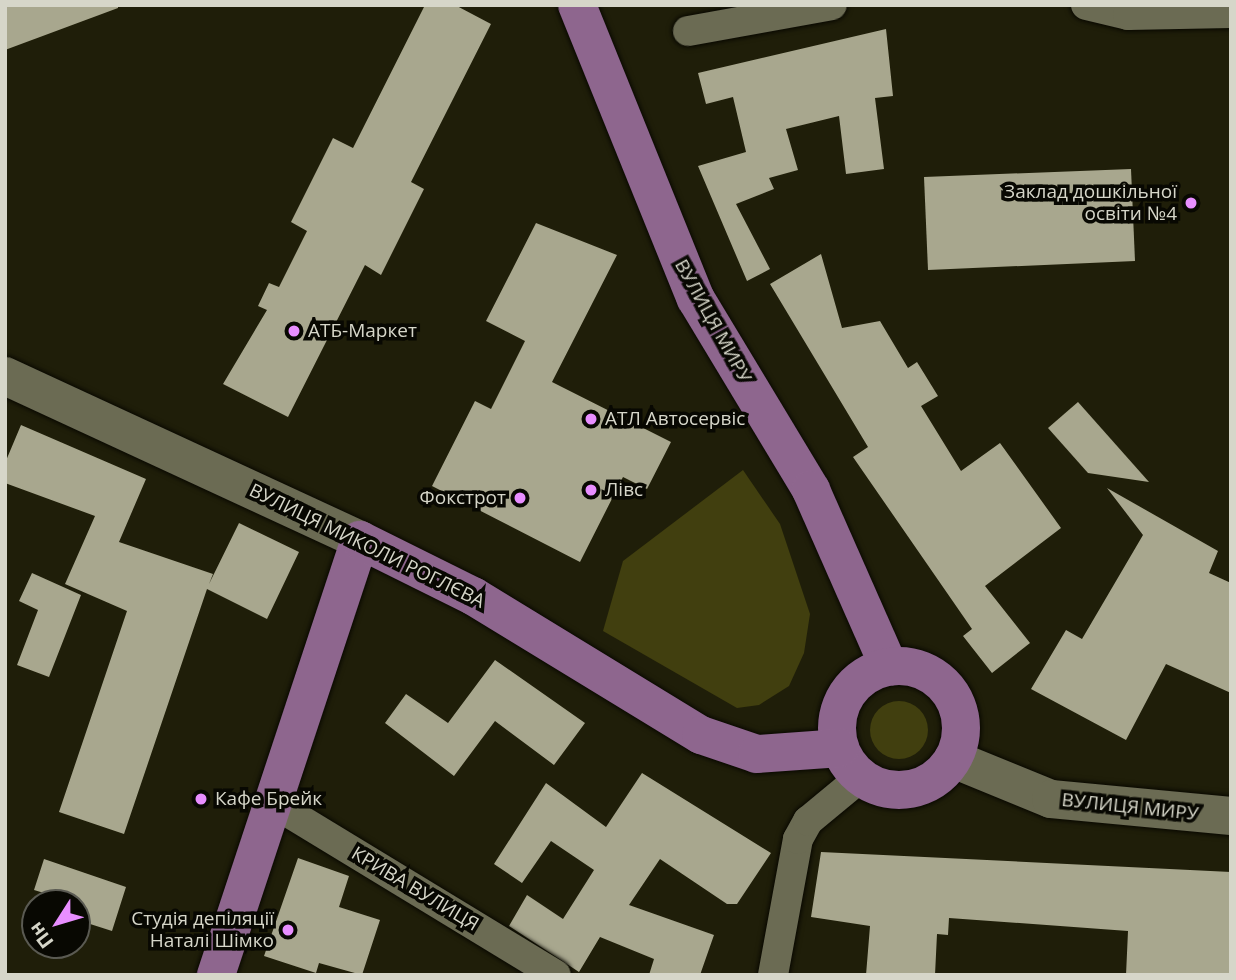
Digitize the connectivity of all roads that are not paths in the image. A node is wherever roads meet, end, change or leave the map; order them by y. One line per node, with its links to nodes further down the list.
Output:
1 (577, 5): 8 (main road, ВУЛИЦЯ МИРУ)
2 (832, 5): 5 (street)
3 (1086, 5): 4 (street)
4 (1231, 13)
5 (688, 31)
6 (5, 376): 7 (street, ВУЛИЦЯ МИКОЛИ РОГЛЄВА)
7 (360, 540): 10 (main road, ВУЛИЦЯ МИКОЛИ РОГЛЄВА); 11 (main road)
8 (889, 667): 9 (main road); 10 (main road)
9 (953, 759): 10 (main road); 12 (street, ВУЛИЦЯ МИРУ)
10 (850, 763): 15 (street)
11 (273, 803): 13 (main road); 14 (street, КРИВА ВУЛИЦЯ)
12 (1231, 816)
13 (216, 975)
14 (556, 975)
15 (773, 975)

